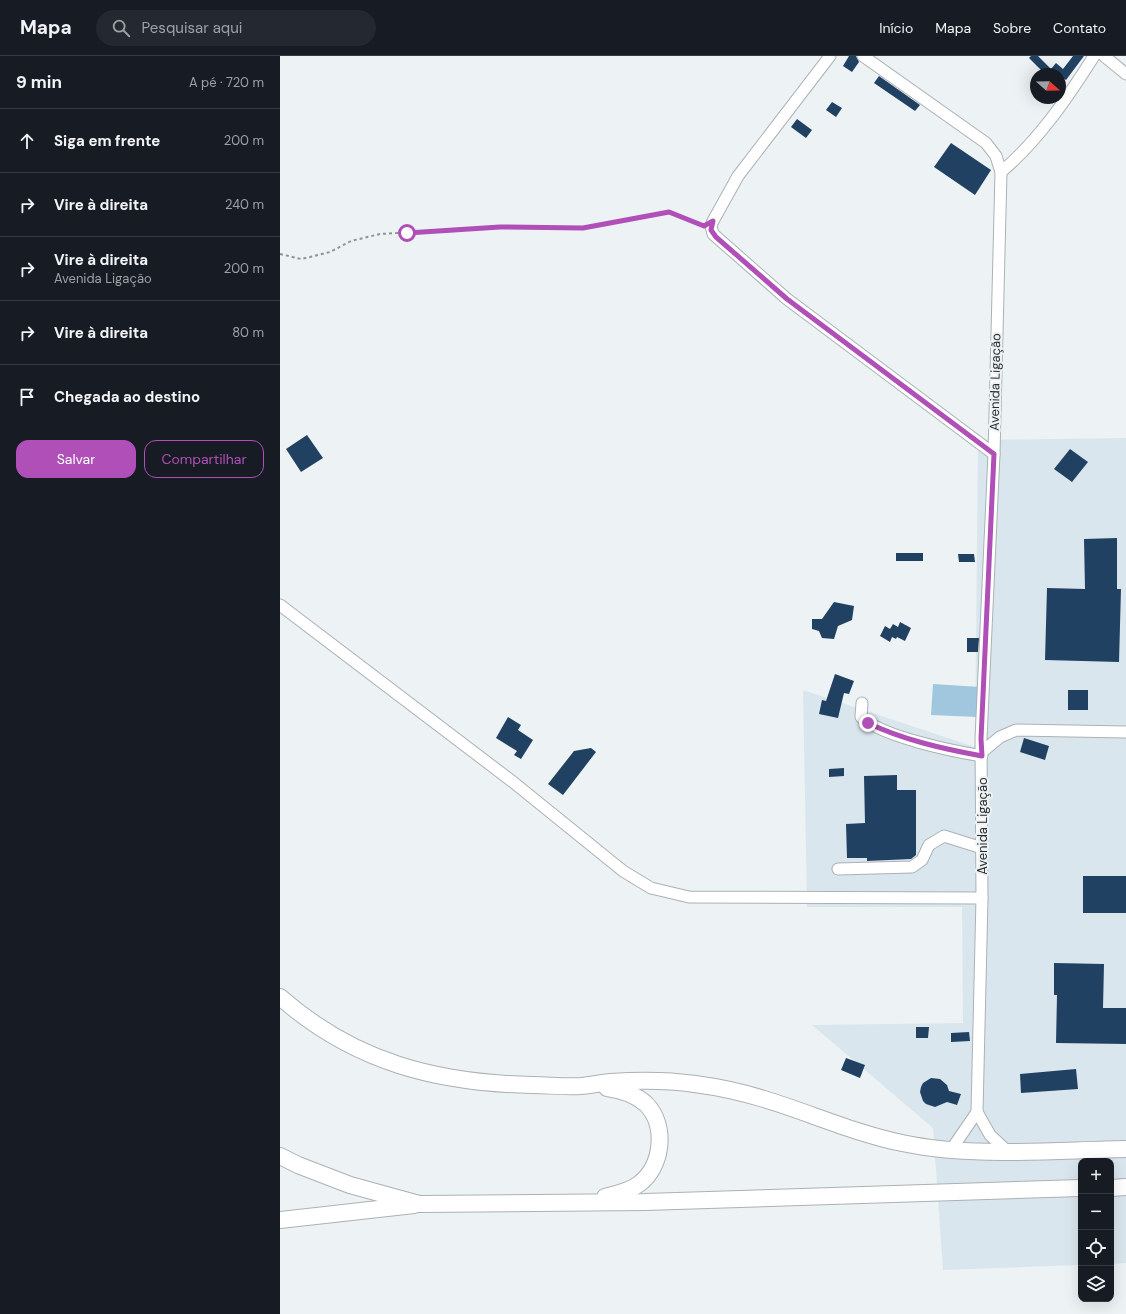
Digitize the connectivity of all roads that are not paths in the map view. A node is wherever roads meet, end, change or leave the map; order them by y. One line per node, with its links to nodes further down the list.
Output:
1 (830, 56): 7 (street)
2 (863, 56): 6 (street, Avenida Ligação)
3 (1094, 56): 6 (street)
4 (1104, 56): 5 (street)
5 (1126, 74)
6 (1001, 172): 7 (street, Avenida Ligação)
7 (994, 454): 11 (street, Avenida Ligação)
8 (280, 605): 14 (street)
9 (862, 703): 11 (street)
10 (1126, 732): 11 (street)
11 (982, 754): 12 (street, Avenida Ligação)
12 (982, 848): 13 (street); 14 (street, Avenida Ligação)
13 (838, 869)
14 (982, 898): 17 (street, Avenida Ligação)
15 (280, 997): 16 (highway)
16 (580, 1086): 19 (highway); 25 (highway)
17 (977, 1112): 19 (street); 20 (street)
18 (1126, 1149): 20 (highway)
19 (951, 1150): 20 (highway)
20 (1007, 1151)
21 (280, 1156): 26 (highway)
22 (1126, 1187): 24 (highway)
23 (1078, 1188): 25 (highway)
24 (1114, 1188)
25 (594, 1201): 26 (highway)
26 (419, 1204): 27 (highway)
27 (280, 1220)

